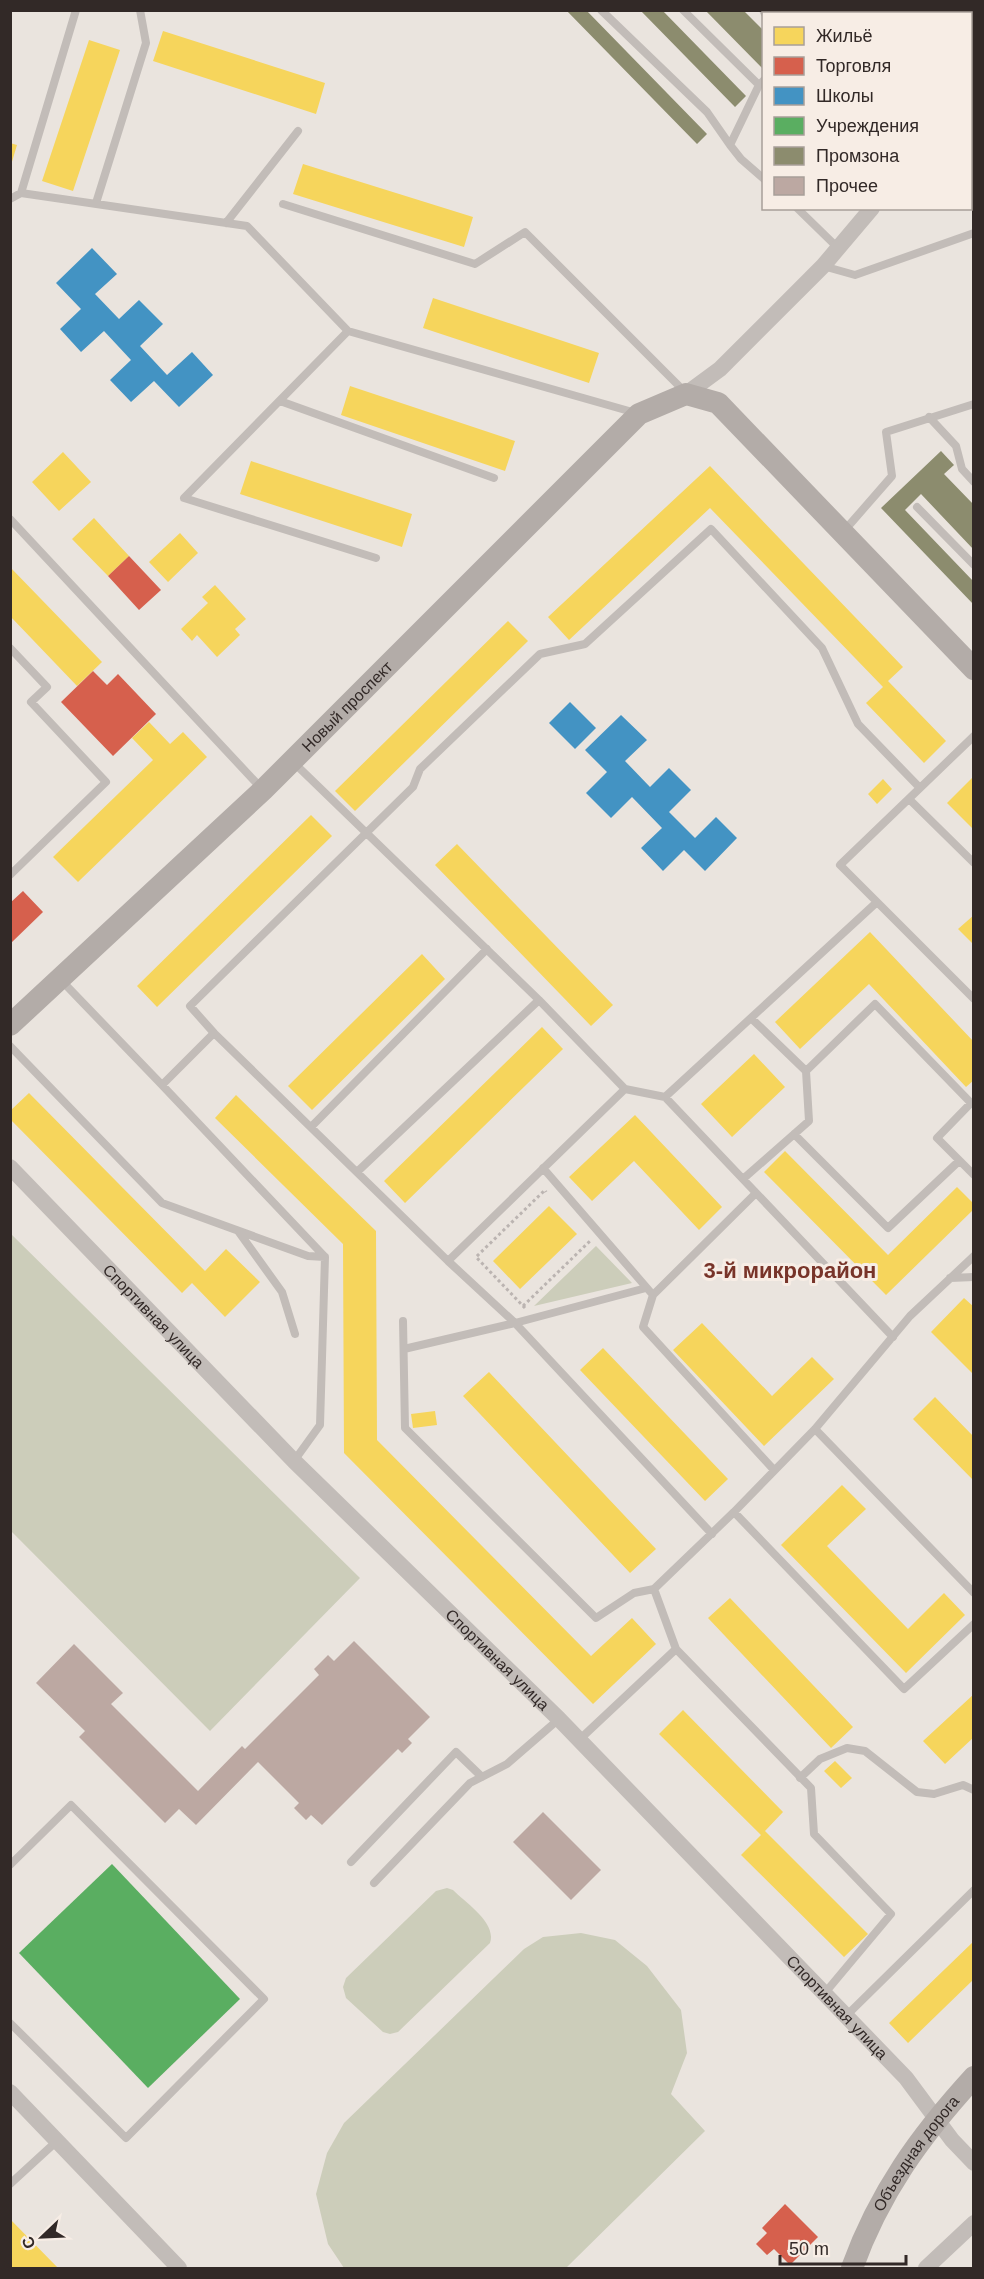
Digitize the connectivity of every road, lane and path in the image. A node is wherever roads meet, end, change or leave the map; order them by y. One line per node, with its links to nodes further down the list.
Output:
1 (76, 10): 9 (lane)
2 (140, 10): 11 (lane)
3 (601, 10): 7 (lane)
4 (683, 10): 5 (lane)
5 (761, 82): 7 (lane)
6 (298, 131): 15 (lane)
7 (730, 145): 8 (lane)
8 (762, 176)
9 (21, 193): 10 (lane); 11 (lane)
10 (10, 199)
11 (96, 203): 15 (lane)
12 (283, 204): 20 (lane)
13 (799, 210): 17 (lane)
14 (870, 210): 17 (street)
15 (226, 223): 19 (lane)
16 (974, 233): 18 (lane)
17 (838, 248): 18 (street)
18 (823, 266): 20 (street)
19 (348, 331): 21 (lane); 23 (lane)
20 (686, 394): 23 (street, Новый проспект); 29 (street)
21 (280, 401): 25 (lane); 30 (lane)
22 (974, 404): 24 (lane)
23 (639, 414): 35 (street, Новый проспект)
24 (929, 417): 26 (lane); 29 (lane)
25 (494, 478)
26 (974, 482)
27 (917, 507): 31 (lane)
28 (10, 519): 37 (lane)
29 (843, 533): 33 (street)
30 (376, 558)
31 (974, 565)
32 (10, 648): 41 (lane)
33 (974, 669)
34 (974, 736): 36 (lane)
35 (291, 761): 37 (street, Новый проспект); 39 (lane)
36 (920, 788): 38 (lane); 39 (lane)
37 (263, 789): 44 (street, Новый проспект)
38 (909, 799): 40 (lane); 42 (lane)
39 (366, 833): 43 (lane); 49 (lane)
40 (974, 863)
41 (10, 875)
42 (877, 902): 45 (lane); 47 (lane)
43 (487, 949): 46 (lane); 56 (lane)
44 (60, 979): 48 (street, Новый проспект); 52 (lane)
45 (974, 999)
46 (539, 1000): 53 (lane); 61 (lane)
47 (751, 1018): 51 (lane); 54 (lane)
48 (10, 1025)
49 (214, 1033): 52 (lane); 56 (lane)
50 (10, 1046): 66 (lane)
51 (806, 1071): 55 (lane); 57 (lane)
52 (162, 1085): 69 (lane)
53 (626, 1089): 54 (lane); 60 (lane)
54 (665, 1097): 63 (lane)
55 (972, 1102): 58 (lane)
56 (311, 1127): 61 (lane)
57 (794, 1134): 58 (lane); 63 (lane)
58 (959, 1161): 62 (lane)
59 (10, 1167): 83 (street, Спортивная улица)
60 (543, 1168): 70 (lane); 73 (lane)
61 (357, 1172): 70 (lane)
62 (974, 1175)
63 (742, 1179): 64 (lane)
64 (756, 1193): 74 (lane); 80 (lane)
65 (553, 1198): 75 (path)
66 (238, 1231): 69 (lane); 79 (lane)
67 (593, 1238): 75 (path)
68 (974, 1256): 72 (lane)
69 (325, 1257): 83 (lane)
70 (448, 1261): 78 (lane)
71 (974, 1277): 72 (lane)
72 (950, 1278): 80 (lane)
73 (646, 1287): 74 (lane); 76 (lane)
74 (653, 1295): 84 (lane)
75 (523, 1306): 76 (path)
76 (534, 1318): 78 (lane)
77 (403, 1321): 81 (lane)
78 (515, 1323): 81 (lane); 86 (lane)
79 (295, 1334)
80 (893, 1337): 82 (lane)
81 (404, 1349): 87 (lane)
82 (815, 1429): 84 (lane); 88 (lane)
83 (294, 1461): 91 (street, Спортивная улица)
84 (774, 1470): 85 (lane)
85 (734, 1512): 86 (lane); 89 (lane)
86 (712, 1533): 87 (lane)
87 (654, 1589): 90 (lane)
88 (974, 1593)
89 (974, 1624)
90 (676, 1649): 92 (lane); 94 (lane)
91 (559, 1719): 92 (street, Спортивная улица); 93 (lane)
92 (579, 1740): 100 (street, Спортивная улица)
93 (482, 1777): 96 (lane); 98 (lane)
94 (800, 1778): 95 (lane); 100 (lane)
95 (974, 1790)
96 (351, 1862)
97 (10, 1865): 102 (lane)
98 (374, 1883)
99 (974, 1890): 101 (lane)
100 (824, 1994): 101 (street, Спортивная улица)
101 (846, 2016): 105 (street, Спортивная улица)
102 (10, 2024)
103 (974, 2077): 105 (street, Объездная дорога)
104 (10, 2092): 106 (street)
105 (936, 2118): 107 (street, Спортивная улица); 111 (street, Объездная дорога)
106 (57, 2141): 108 (lane); 110 (street)
107 (974, 2163)
108 (10, 2184)
109 (974, 2223): 112 (street)
110 (179, 2268)
111 (852, 2268)
112 (926, 2268)

